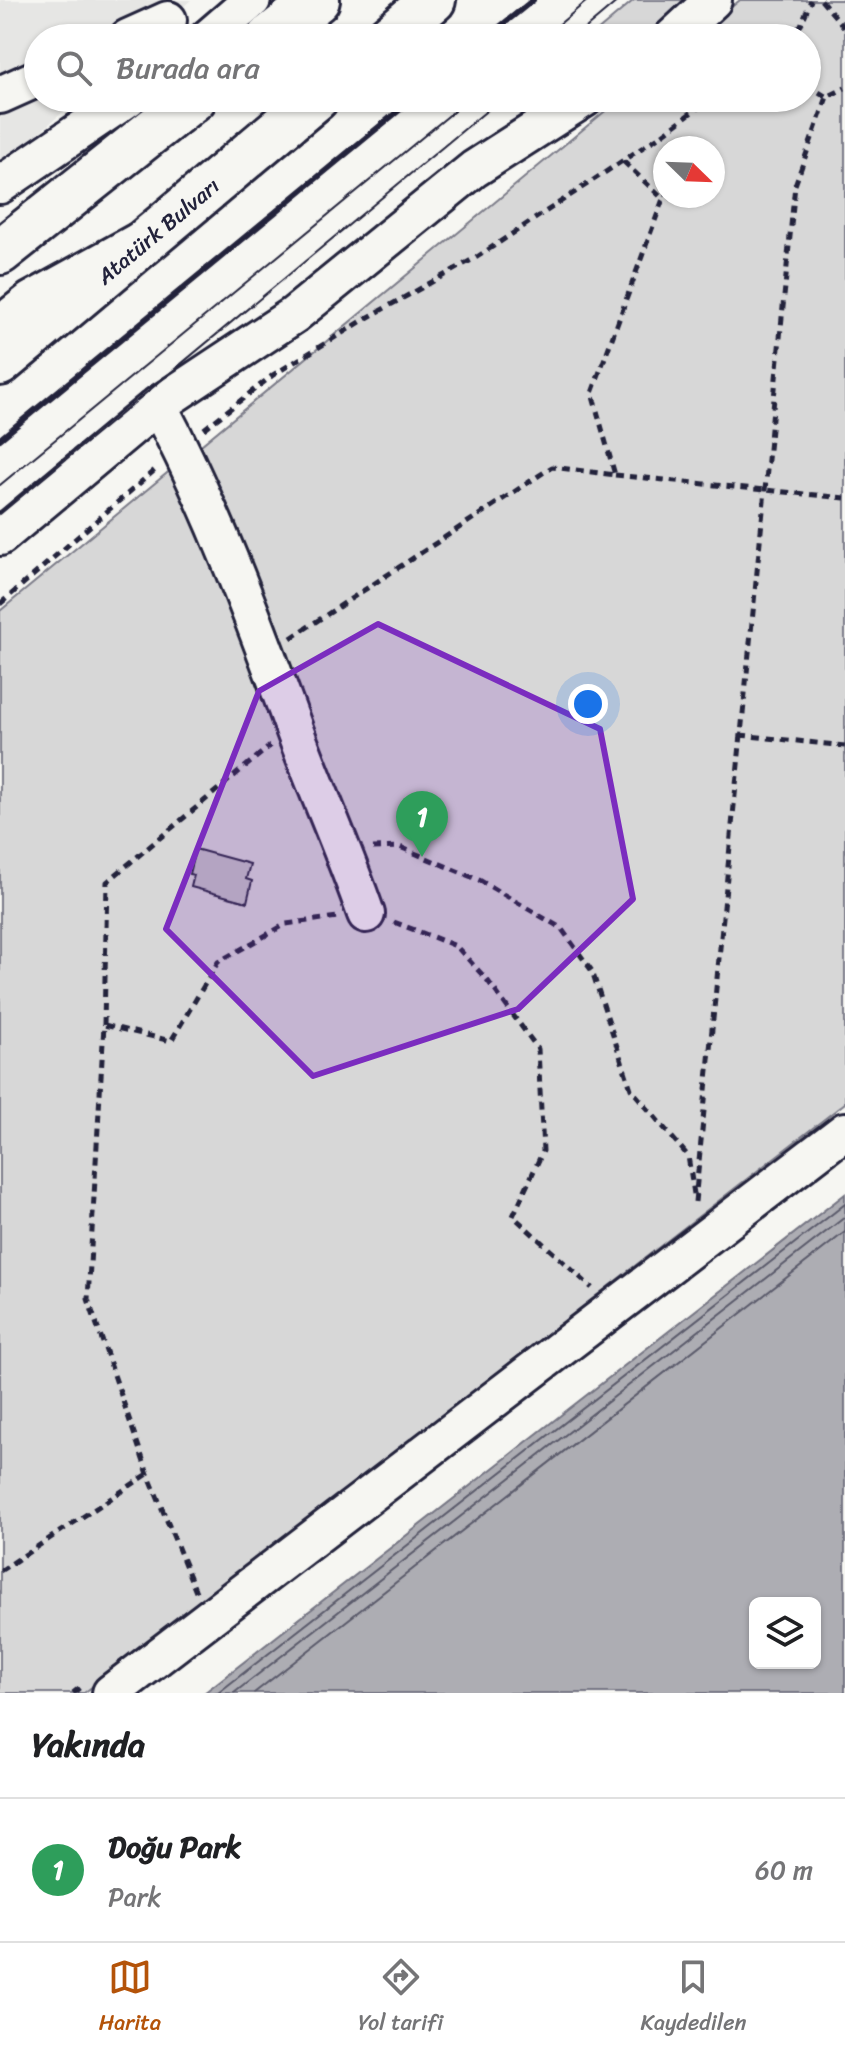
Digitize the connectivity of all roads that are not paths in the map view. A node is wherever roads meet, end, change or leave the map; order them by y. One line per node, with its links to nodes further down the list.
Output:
1 (252, 0): 5 (street)
2 (317, 0): 6 (main road)
3 (433, 0): 7 (main road)
4 (713, 0): 8 (street)
5 (224, 24)
6 (287, 24)
7 (405, 24)
8 (687, 24)
9 (24, 84): 10 (street)
10 (0, 95)
11 (107, 112): 15 (street)
12 (176, 112): 17 (main road)
13 (299, 112): 16 (main road, Atatürk Bulvarı)
14 (563, 112): 20 (street)
15 (0, 185)
16 (140, 245): 18 (main road); 19 (main road, Atatürk Bulvarı)
17 (0, 252)
18 (0, 330)
19 (0, 363)
20 (158, 405): 21 (street); 22 (street)
21 (0, 537)
22 (366, 914)
23 (845, 1131): 24 (street)
24 (111, 1693)

